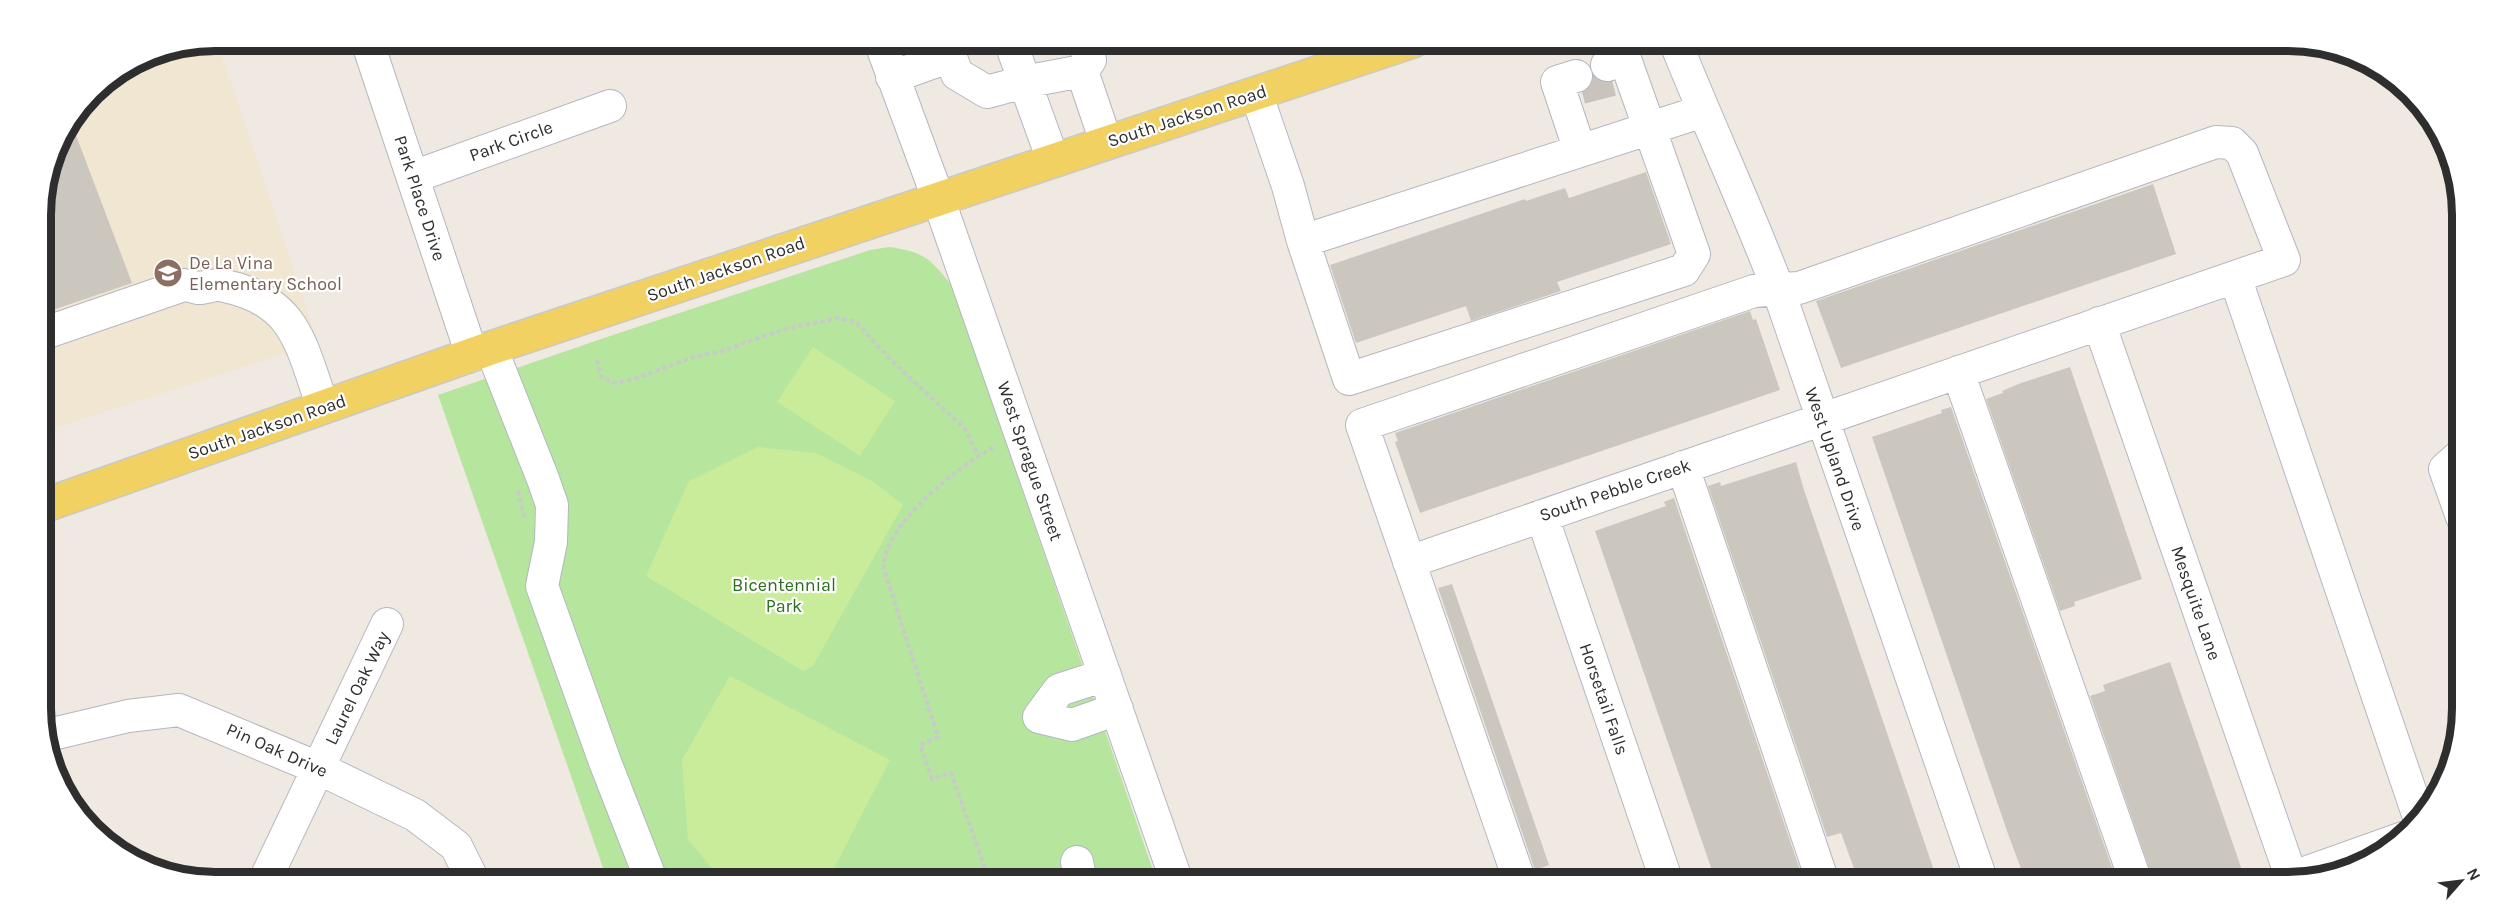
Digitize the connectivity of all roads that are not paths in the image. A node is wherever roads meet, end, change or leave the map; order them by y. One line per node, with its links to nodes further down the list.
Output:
1 (371, 51): 21 (street, Park Place Drive)
2 (884, 51): 10 (street, West Sprague Street)
3 (942, 51): 10 (street)
4 (949, 51): 12 (street)
5 (1014, 51): 12 (street)
6 (1087, 51): 9 (street)
7 (1380, 51): 13 (main road, South Jackson Road)
8 (1679, 51): 16 (street, West Upland Drive)
9 (1082, 71): 12 (street); 18 (street)
10 (892, 77): 22 (street, West Sprague Street)
11 (1620, 80): 17 (street)
12 (1024, 82): 20 (street)
13 (1256, 93): 18 (main road, South Jackson Road); 23 (street)
14 (1574, 95): 19 (street)
15 (610, 106): 21 (street, Park Circle)
16 (1703, 111): 17 (street); 26 (street, West Upland Drive)
17 (1650, 128): 19 (street); 23 (street)
18 (1106, 142): 20 (main road, South Jackson Road)
19 (1580, 151): 23 (street)
20 (1053, 160): 22 (main road, South Jackson Road)
21 (413, 177): 30 (street, Park Place Drive)
22 (938, 198): 30 (main road, South Jackson Road); 41 (street, West Sprague Street)
23 (1303, 241)
24 (2235, 276): 26 (street, South Pebble Creek); 27 (street, South Pebble Creek); 45 (street)
25 (199, 288): 28 (street); 29 (street); 32 (street)
26 (1778, 289): 33 (street, West Upland Drive); 39 (street)
27 (2099, 323): 31 (street, South Pebble Creek); 57 (street, Mesquite Lane)
28 (51, 331)
29 (51, 346)
30 (481, 351): 32 (main road, South Jackson Road); 50 (street, Park Place Drive)
31 (1958, 372): 33 (street, South Pebble Creek); 56 (street)
32 (323, 407): 37 (main road, South Jackson Road)
33 (1821, 419): 35 (street, South Pebble Creek); 55 (street, West Upland Drive)
34 (2452, 463): 36 (street)
35 (1683, 467): 38 (street, South Pebble Creek); 54 (street)
36 (2452, 489)
37 (51, 503)
38 (1542, 516): 39 (street, South Pebble Creek); 53 (street, Horsetail Falls)
39 (1409, 562): 52 (street)
40 (387, 624): 44 (street, Laurel Oak Way)
41 (1105, 675): 42 (street, West Sprague Street); 42 (street)
42 (1117, 709): 51 (street, West Sprague Street)
43 (53, 730): 44 (street, Pin Oak Drive)
44 (318, 768): 48 (street, Laurel Oak Way); 49 (street, Pin Oak Drive)
45 (2417, 810)
46 (2368, 851): 47 (street)
47 (2325, 867)
48 (269, 872)
49 (469, 872)
50 (648, 872)
51 (1174, 872)
52 (1517, 872)
53 (1664, 872)
54 (1820, 872)
55 (1979, 872)
56 (2133, 872)
57 (2285, 872)

